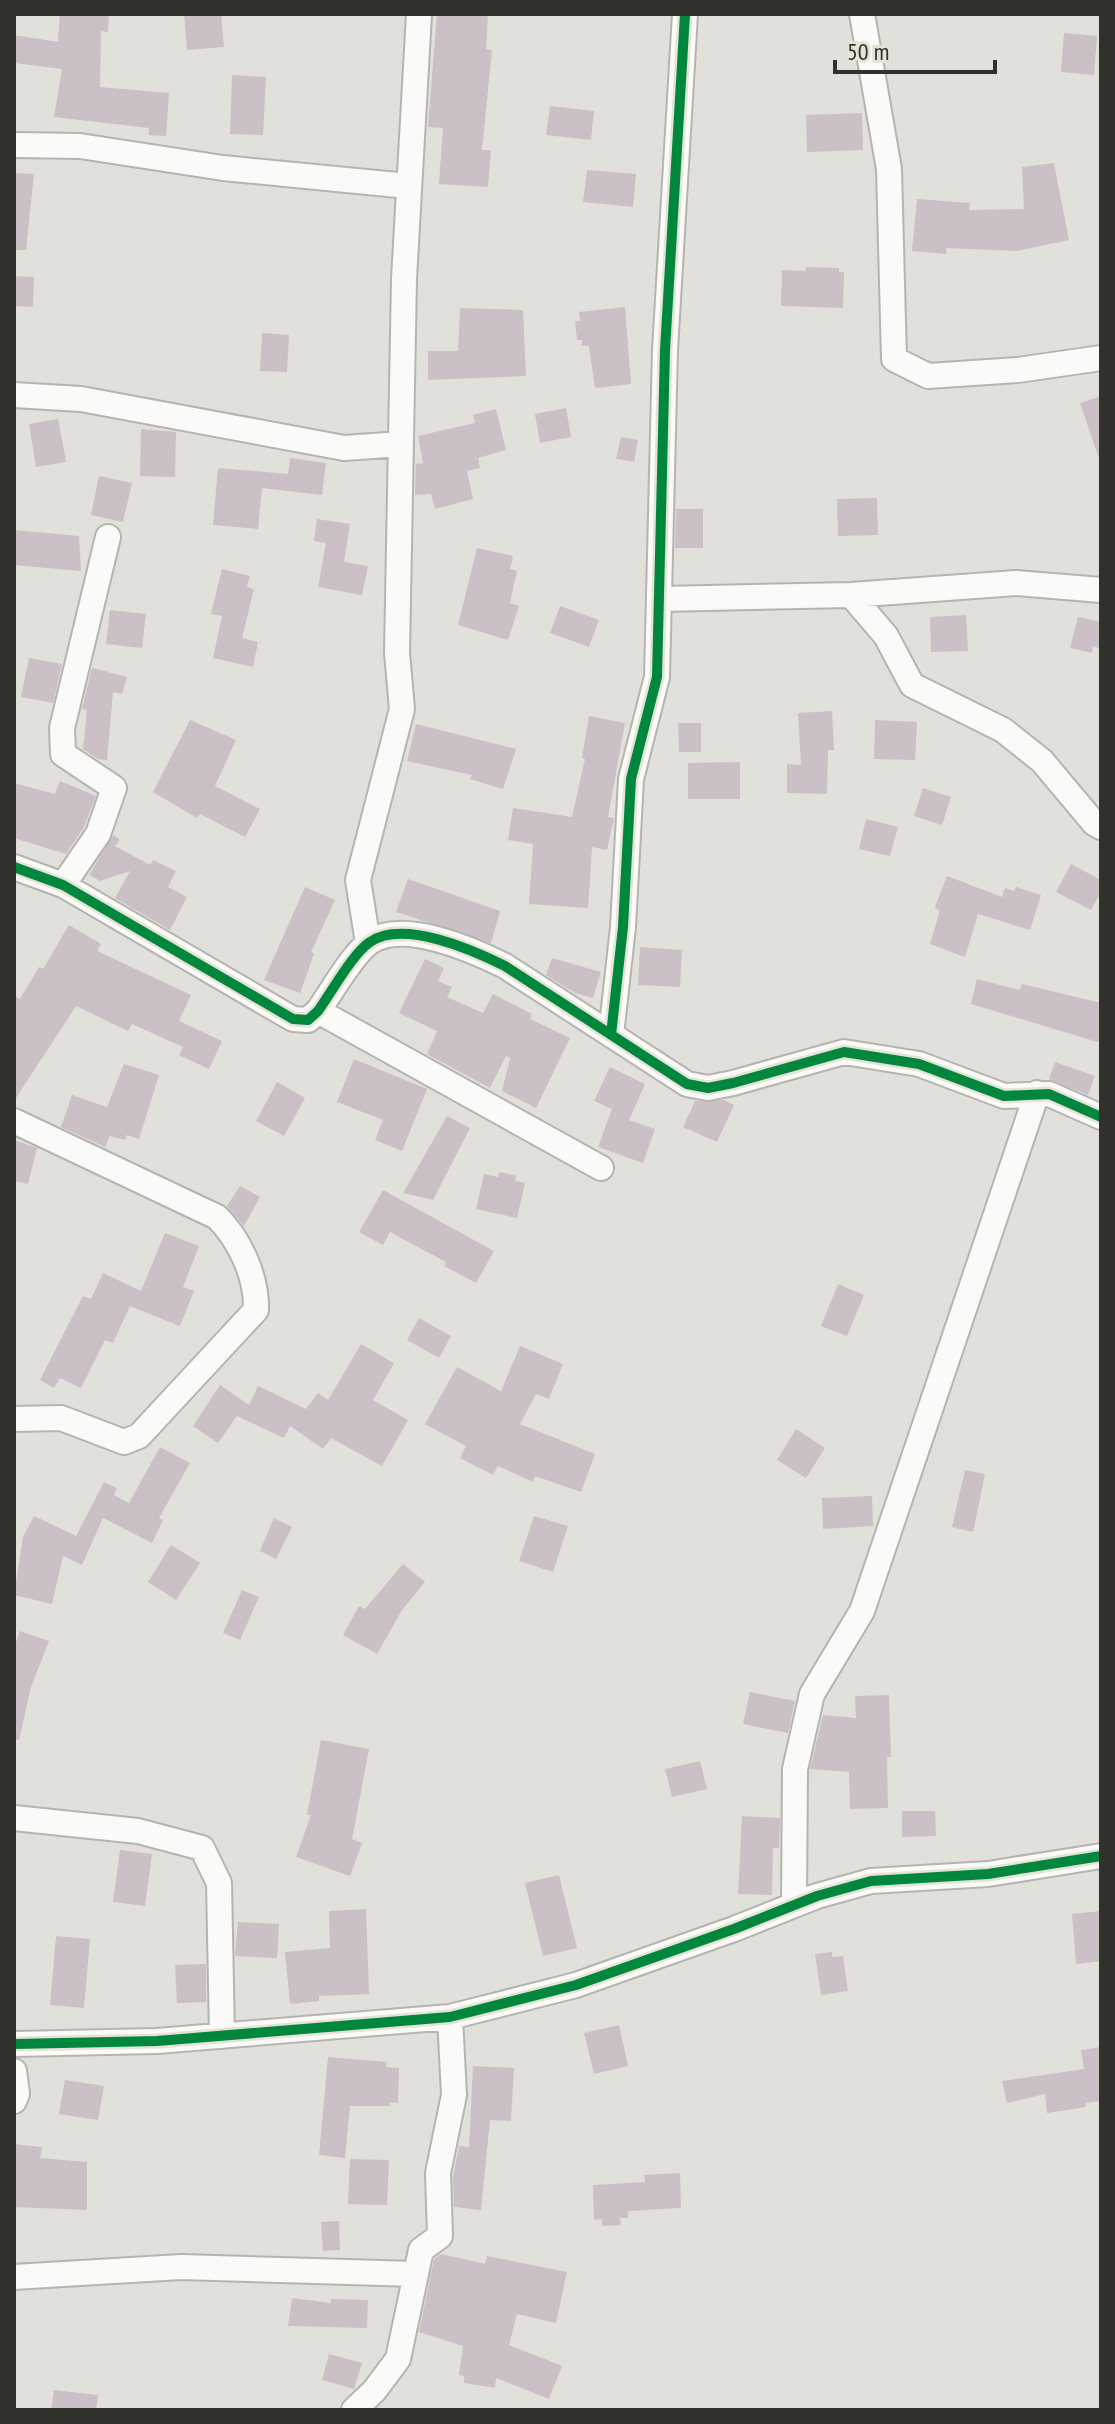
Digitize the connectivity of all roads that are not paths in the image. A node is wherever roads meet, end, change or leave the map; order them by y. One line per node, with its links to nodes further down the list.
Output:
1 (419, 14): 5 (street)
2 (685, 14): 12 (street)
3 (862, 14): 6 (street)
4 (14, 145): 5 (street)
5 (408, 186): 8 (street)
6 (1101, 358)
7 (14, 395): 8 (street)
8 (401, 444): 16 (street)
9 (108, 537): 15 (street)
10 (1101, 590): 11 (street)
11 (851, 595): 12 (street); 13 (street)
12 (660, 599): 18 (street)
13 (1101, 827)
14 (14, 867): 15 (street)
15 (63, 885): 17 (street)
16 (368, 943): 17 (street); 18 (street)
17 (318, 1011): 22 (street)
18 (611, 1035): 19 (street)
19 (1037, 1093): 20 (street); 26 (street)
20 (1101, 1117)
21 (14, 1121): 23 (street)
22 (601, 1168)
23 (14, 1419)
24 (14, 1818): 28 (street)
25 (1101, 1856): 26 (street)
26 (794, 1905): 27 (street)
27 (450, 2017): 28 (street); 32 (street)
28 (222, 2036): 29 (street)
29 (14, 2044)
30 (14, 2071): 31 (street)
31 (14, 2101)
32 (416, 2274): 33 (street); 34 (street)
33 (14, 2277)
34 (354, 2410)

